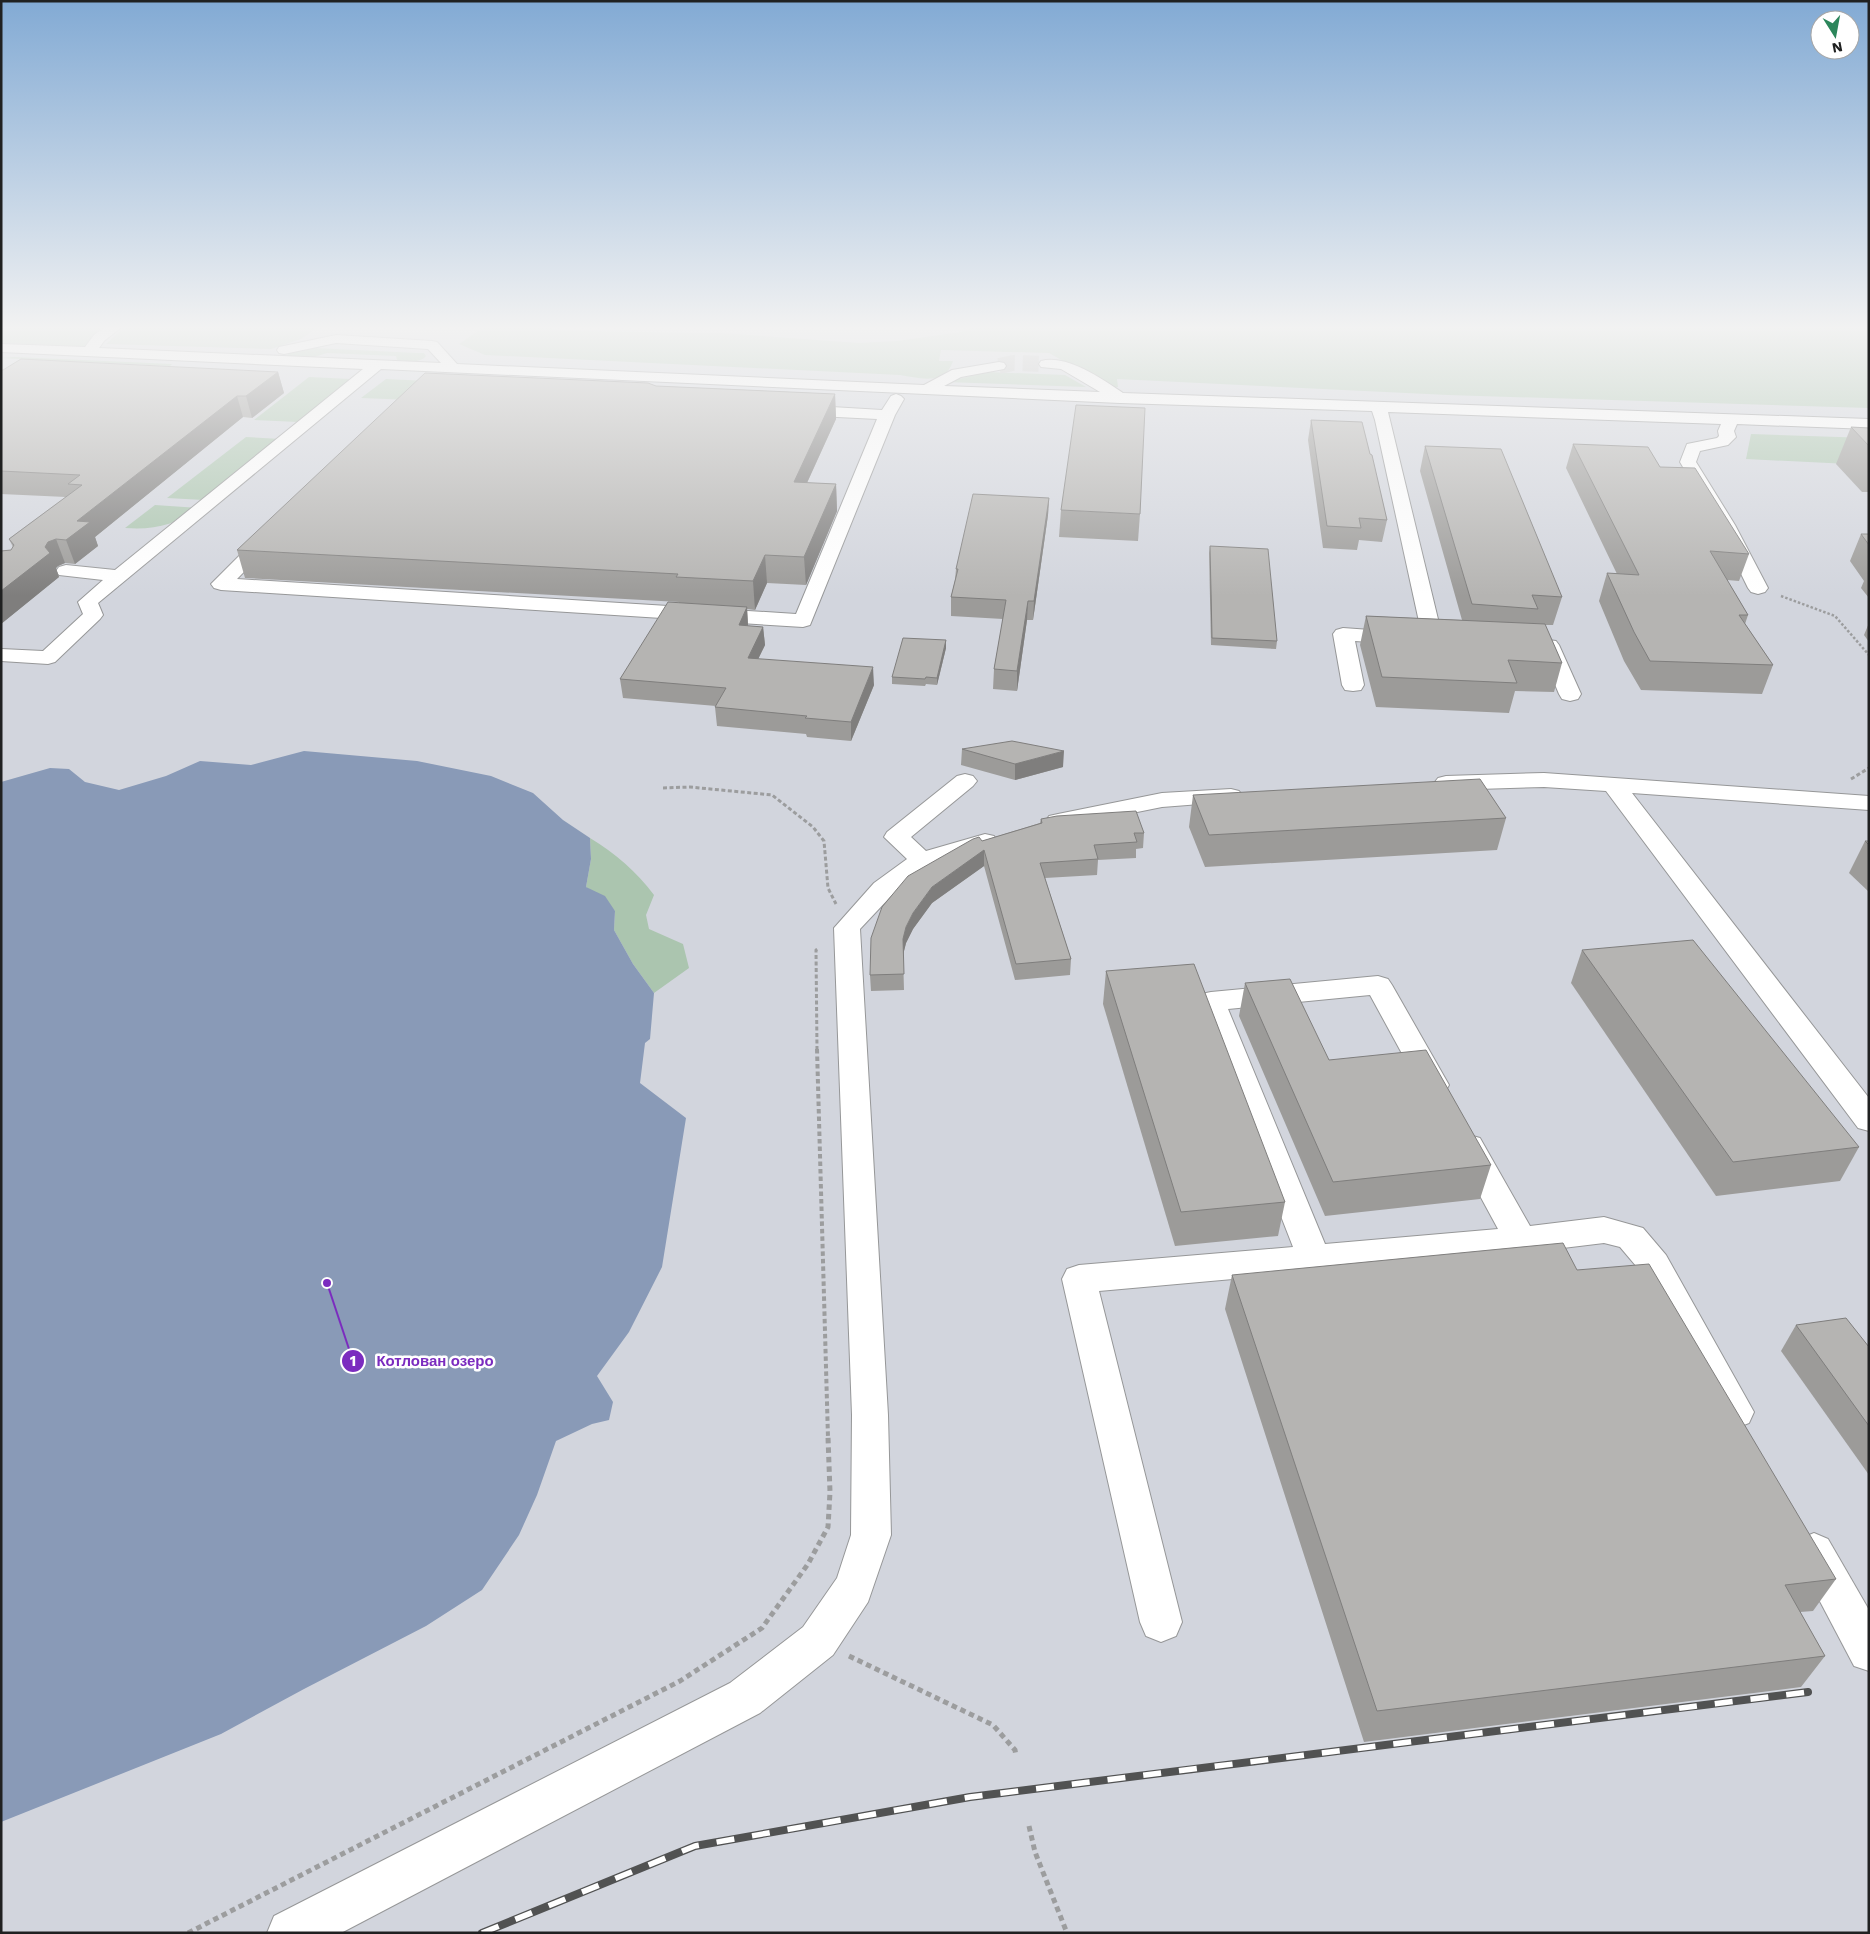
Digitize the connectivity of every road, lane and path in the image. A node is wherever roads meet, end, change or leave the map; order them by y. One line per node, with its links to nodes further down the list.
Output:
1 (316, 415): 9 (street)
2 (886, 415): 7 (street)
3 (1381, 415): 15 (street)
4 (1611, 415): 5 (street)
5 (1731, 419): 6 (street); 10 (street)
6 (1869, 424)
7 (284, 523)
8 (66, 571): 9 (street)
9 (120, 576): 14 (street)
10 (1758, 588)
11 (1793, 600): 13 (path)
12 (1520, 644): 16 (street)
13 (1869, 655)
14 (4, 657)
15 (1353, 685)
16 (1570, 694)
17 (965, 781): 23 (street)
18 (1420, 784): 19 (street)
19 (1613, 785): 22 (street); 25 (street)
20 (663, 788): 24 (path)
21 (1257, 794): 23 (street)
22 (1869, 803)
23 (922, 860): 24 (street)
24 (847, 928): 31 (street); 35 (path)
25 (1869, 1120)
26 (1521, 1240): 27 (street); 27 (street); 28 (street)
27 (1314, 1258): 30 (street)
28 (1749, 1436)
29 (1797, 1522): 32 (street)
30 (1162, 1622)
31 (818, 1641): 33 (path); 36 (street)
32 (1869, 1651)
33 (1016, 1756)
34 (1029, 1826): 37 (path)
35 (188, 1933)
36 (291, 1933)
37 (1067, 1933)

